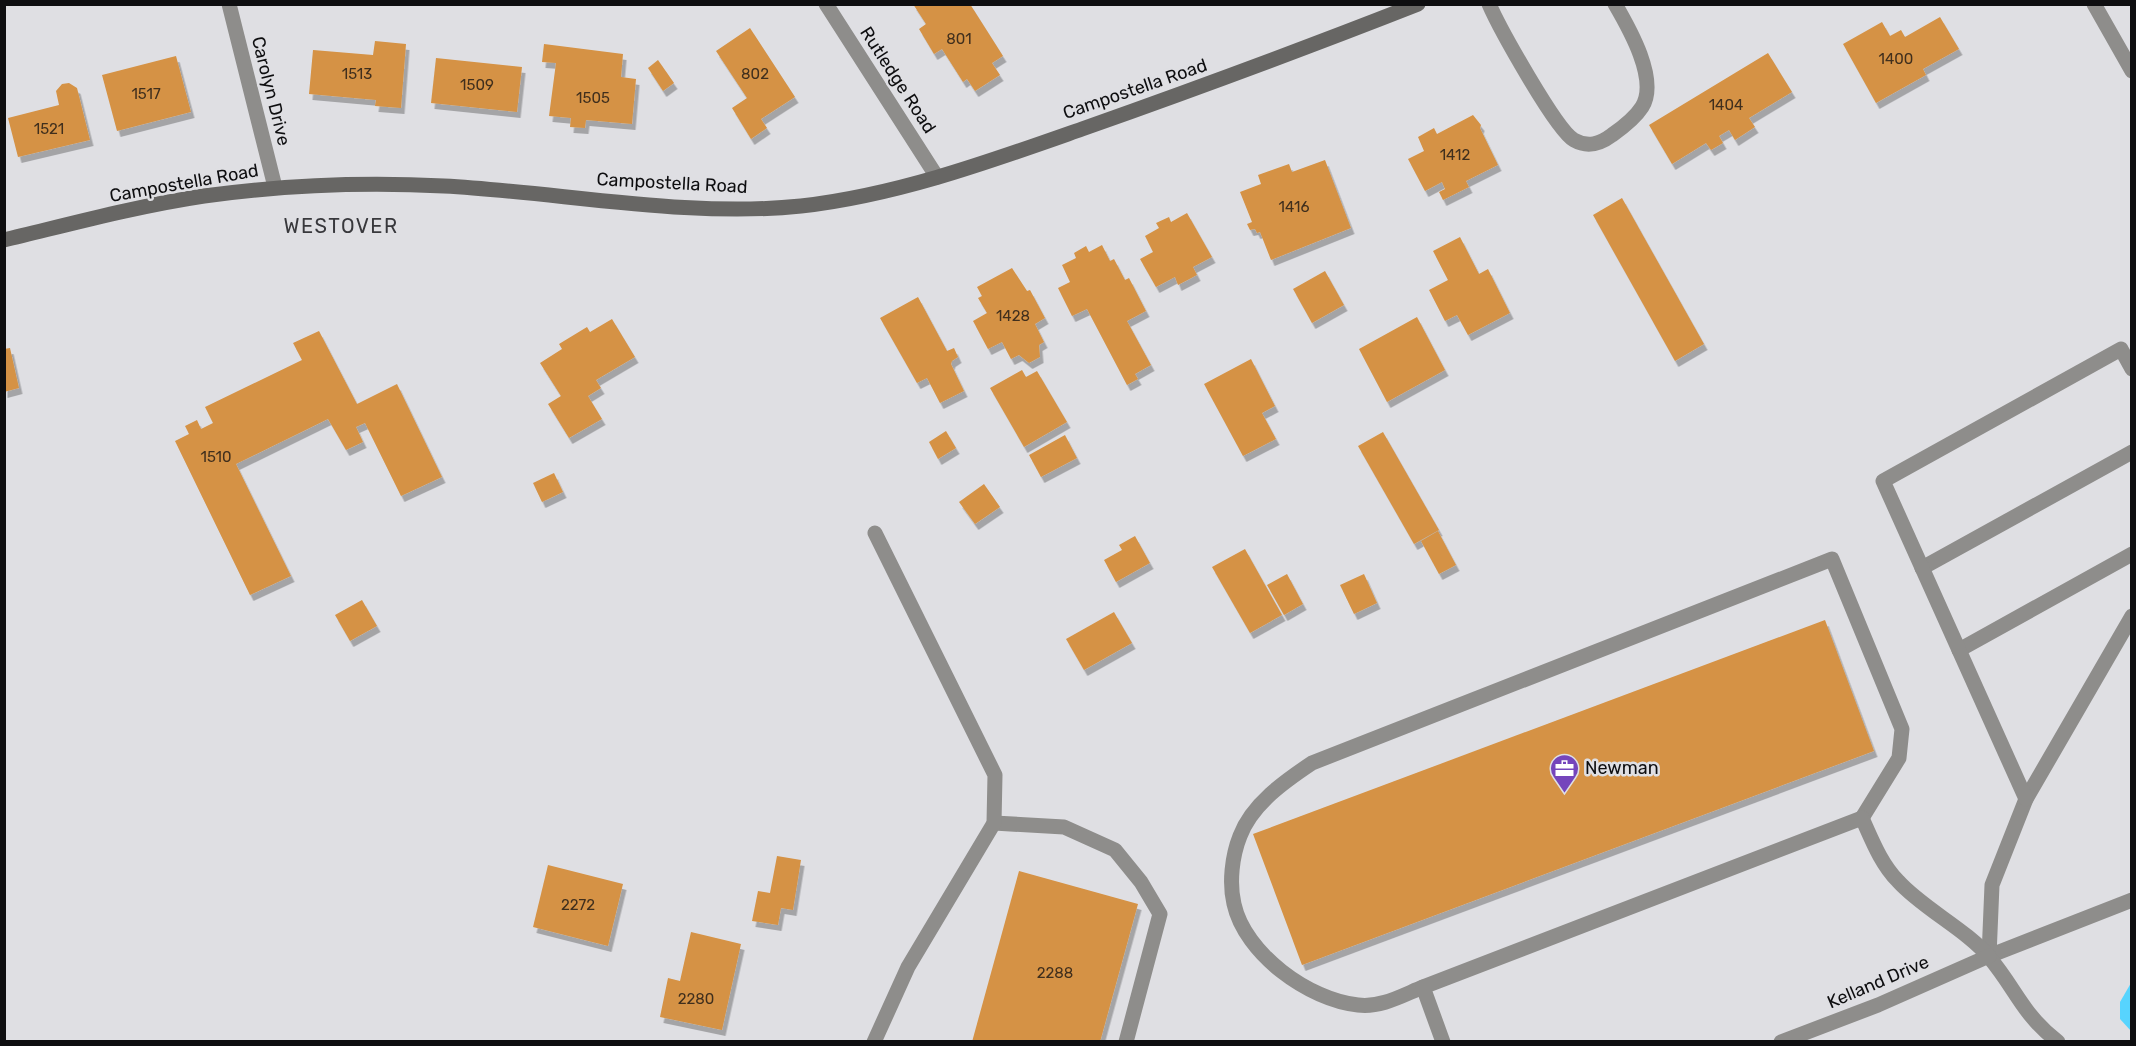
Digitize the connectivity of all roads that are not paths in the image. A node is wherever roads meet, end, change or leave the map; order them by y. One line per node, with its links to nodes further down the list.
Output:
1 (230, 4): 9 (street, Carolyn Drive)
2 (826, 4): 8 (street, Rutledge Road)
3 (1418, 4): 8 (main road, Campostella Road)
4 (1489, 4): 5 (street)
5 (1615, 4)
6 (2094, 4): 7 (street)
7 (2132, 71)
8 (937, 177): 9 (main road, Campostella Road)
9 (275, 187): 10 (main road, Campostella Road)
10 (4, 240)
11 (2132, 369): 15 (street)
12 (2132, 452): 15 (street)
13 (874, 533): 20 (street)
14 (2132, 554): 17 (street)
15 (1922, 568): 17 (street)
16 (2132, 616): 18 (street)
17 (1959, 650): 18 (street)
18 (2026, 799): 22 (street)
19 (1862, 818): 22 (street); 23 (street); 23 (street)
20 (994, 823): 24 (street); 25 (street)
21 (2132, 900): 22 (street, Kelland Drive)
22 (1989, 956): 27 (street, Kelland Drive); 28 (street)
23 (1423, 987): 26 (street)
24 (874, 1041)
25 (1126, 1041)
26 (1443, 1041)
27 (1781, 1041)
28 (2058, 1041)

